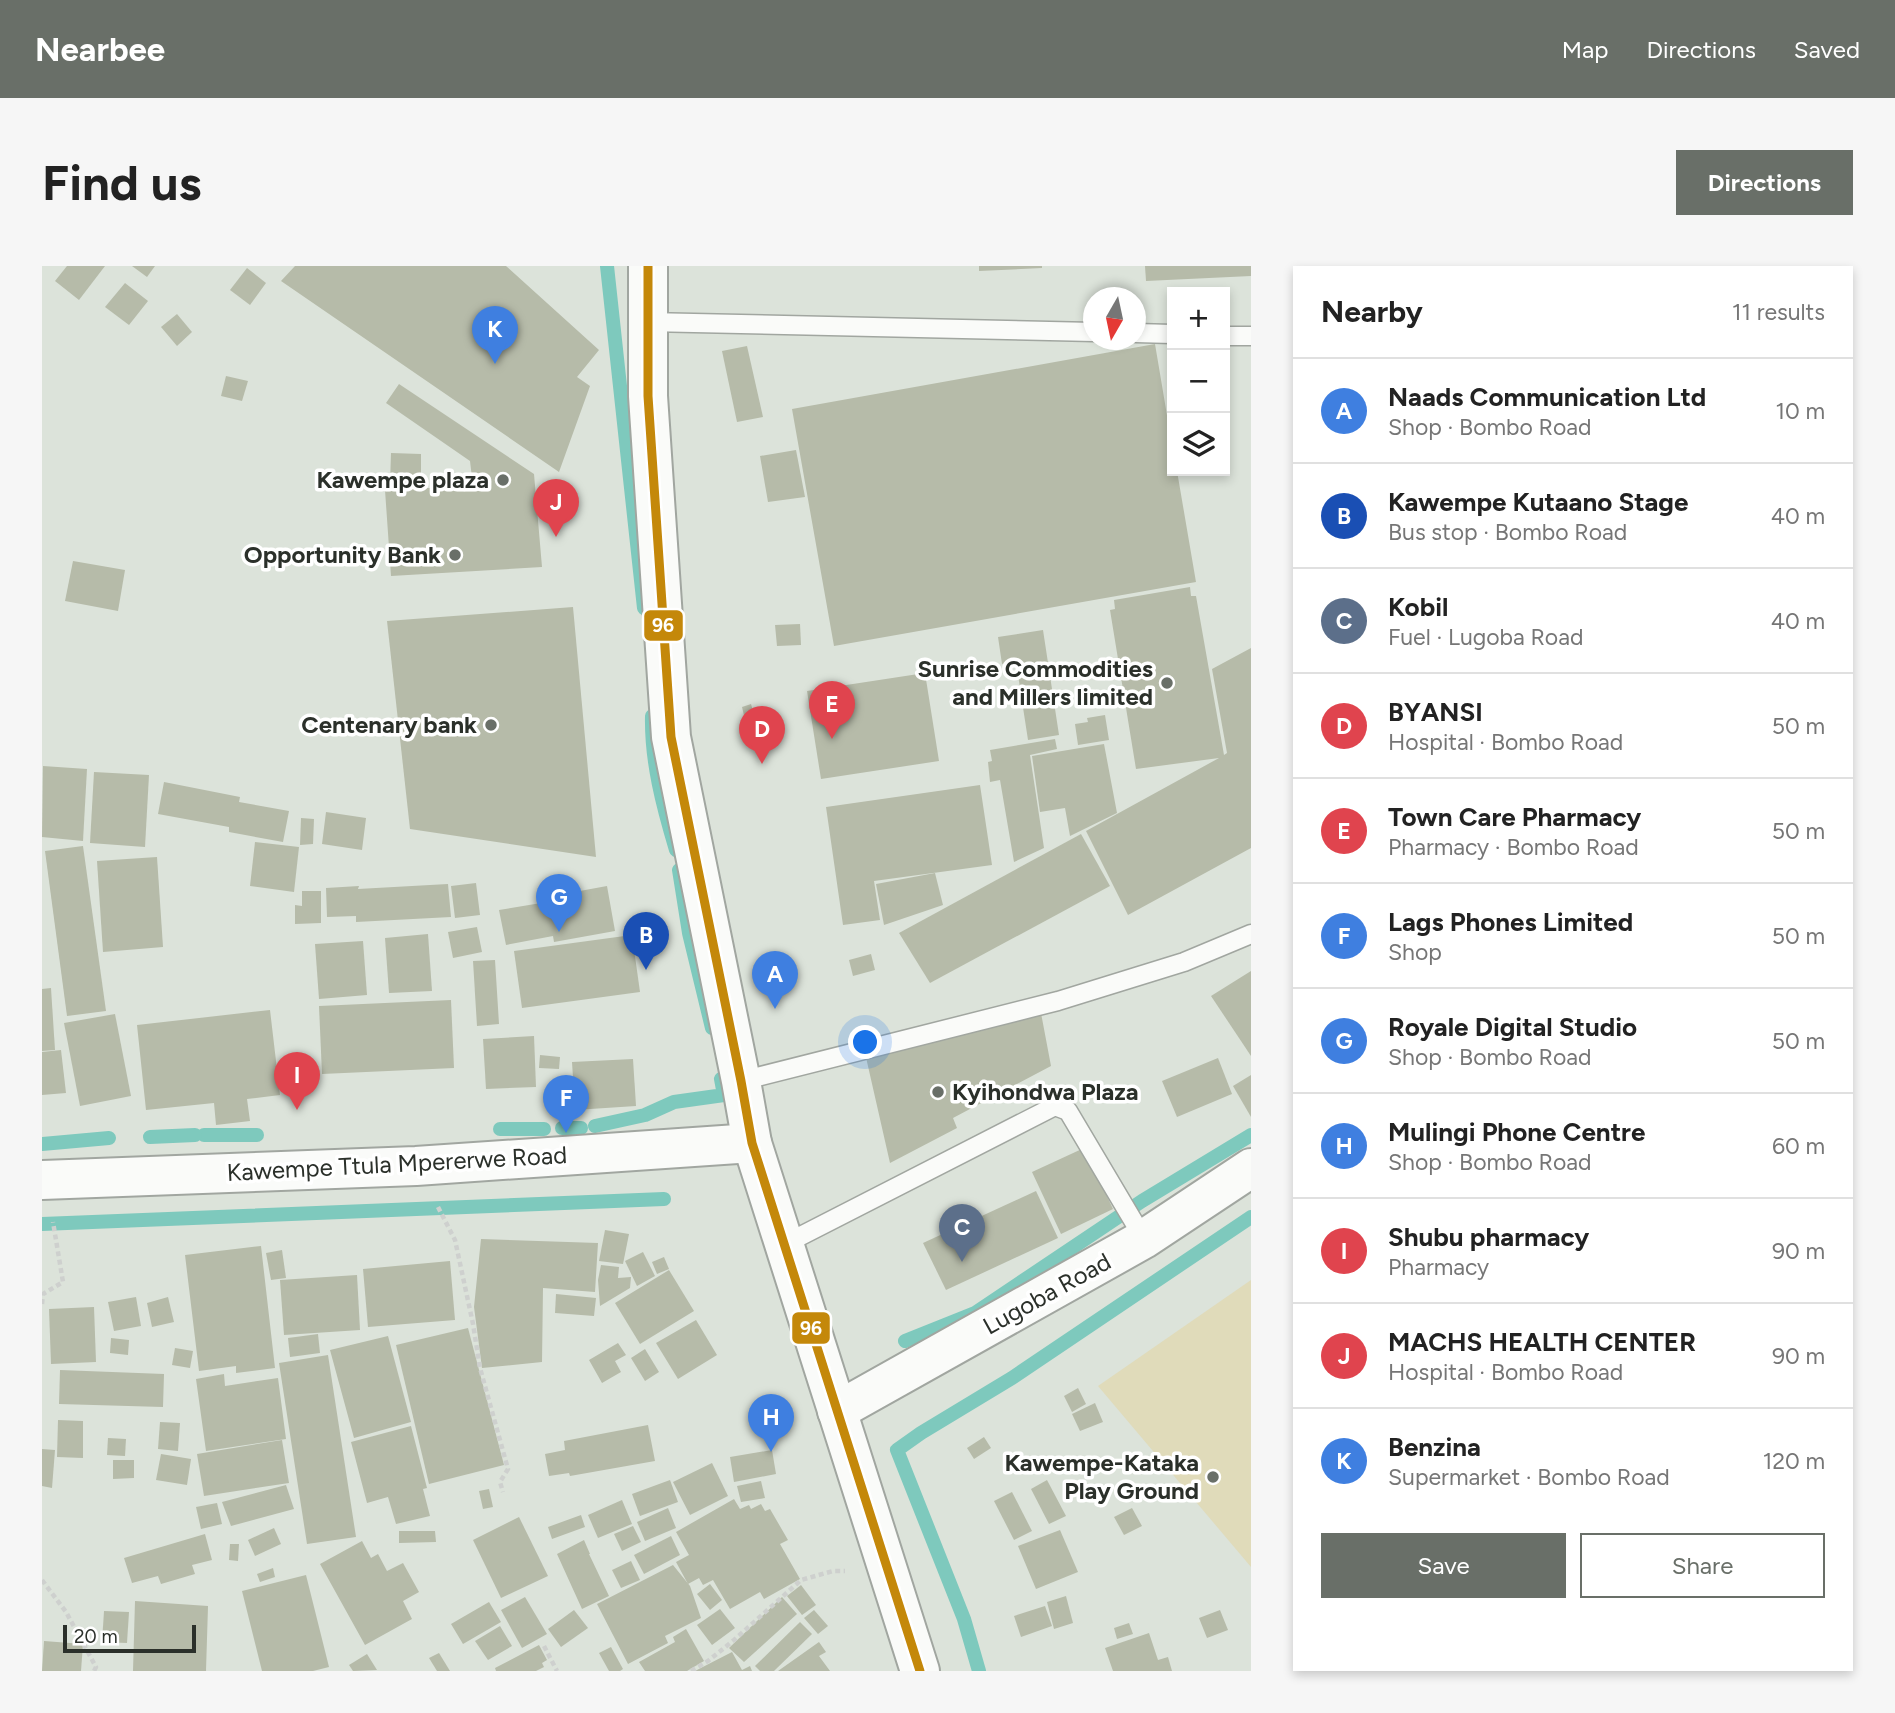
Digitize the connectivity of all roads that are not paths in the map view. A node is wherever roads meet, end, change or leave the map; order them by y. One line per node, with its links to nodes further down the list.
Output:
1 (648, 266): 2 (main road)
2 (647, 321): 3 (lane); 9 (main road)
3 (1083, 332)
4 (1146, 333): 5 (lane)
5 (1167, 334)
6 (1230, 336): 7 (lane)
7 (1251, 336)
8 (1251, 934): 9 (lane)
9 (741, 1081): 10 (main road)
10 (752, 1143): 12 (main road, Kawempe Ttula Mpererwe Road); 14 (main road)
11 (1251, 1168): 13 (main road, Lugoba Road)
12 (44, 1179)
13 (1144, 1240): 14 (lane); 15 (main road, Lugoba Road)
14 (785, 1244): 15 (main road)
15 (837, 1411): 16 (main road)
16 (920, 1671)

